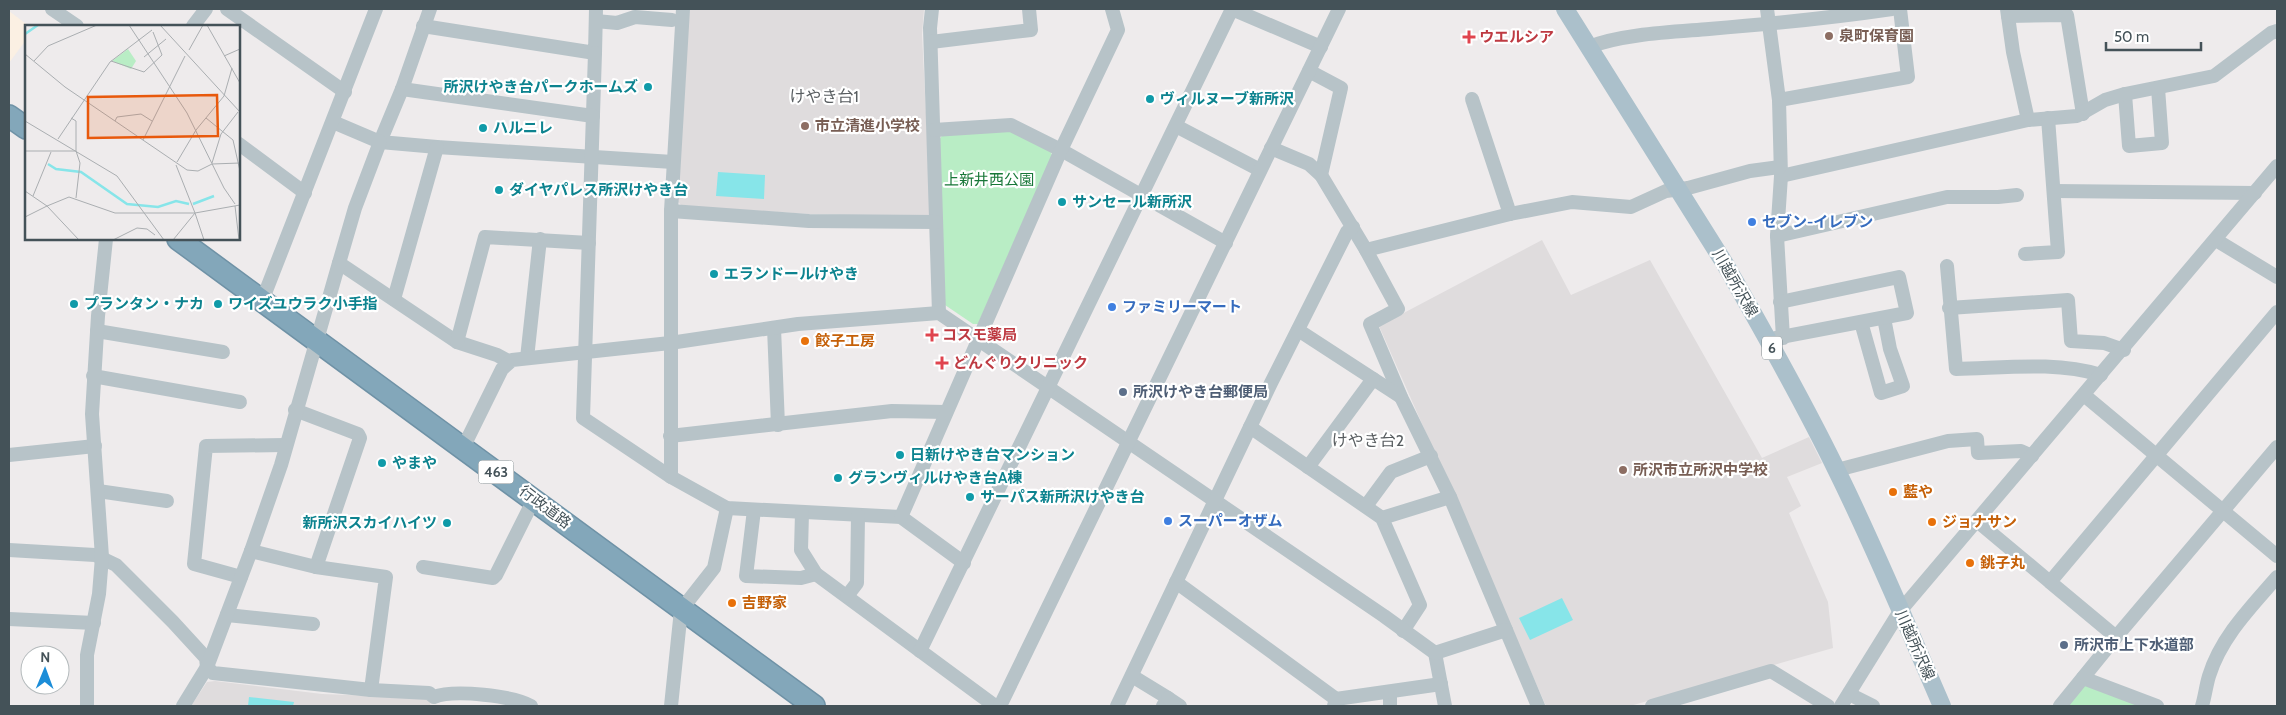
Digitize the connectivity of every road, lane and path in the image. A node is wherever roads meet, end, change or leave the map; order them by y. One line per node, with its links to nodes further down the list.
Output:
1 (52, 9): 19 (street)
2 (206, 9): 20 (street)
3 (227, 9): 30 (street)
4 (376, 9): 30 (street)
5 (430, 9): 21 (street)
6 (684, 9): 49 (street)
7 (932, 9): 23 (street)
8 (1029, 9): 23 (street)
9 (1112, 9): 47 (street)
10 (1339, 9): 24 (street)
11 (1565, 9): 25 (main road, 川越所沢線 / 6)
12 (1767, 9): 18 (street)
13 (1892, 9): 18 (street)
14 (1900, 9): 33 (street)
15 (2008, 12): 34 (street); 38 (street)
16 (596, 15): 17 (street); 26 (street)
17 (672, 20)
18 (1768, 24): 25 (street); 33 (street)
19 (75, 25)
20 (194, 25)
21 (423, 26): 26 (street); 29 (street)
22 (2277, 32): 28 (street)
23 (931, 42): 42 (street)
24 (1321, 47): 27 (street); 40 (street)
25 (1588, 47): 54 (main road, 川越所沢線 / 6)
26 (595, 53): 36 (street)
27 (1309, 71): 46 (street); 53 (street)
28 (2158, 88): 31 (street); 31 (street)
29 (402, 89): 36 (street); 43 (street)
30 (345, 92): 39 (street)
31 (2124, 94): 34 (street)
32 (1472, 98): 61 (street)
33 (1779, 100): 52 (street)
34 (2083, 114): 37 (street)
35 (9, 116): 41 (highway)
36 (593, 116): 48 (street)
37 (2048, 118): 38 (street); 55 (street)
38 (2028, 120): 52 (street)
39 (333, 122): 43 (street); 56 (street)
40 (1176, 126): 51 (street); 59 (street)
41 (25, 127)
42 (934, 130): 47 (street); 62 (street)
43 (380, 142): 45 (street); 73 (street)
44 (240, 145): 56 (street)
45 (437, 147): 48 (street); 76 (street)
46 (1271, 148): 51 (street); 53 (street)
47 (1061, 150): 59 (street); 87 (street)
48 (592, 158): 49 (street); 69 (street)
49 (673, 162): 60 (street)
50 (2277, 166): 57 (street)
51 (1260, 170): 70 (street)
52 (1781, 171): 54 (street); 64 (street)
53 (1321, 175): 63 (street)
54 (1678, 189): 61 (street); 88 (main road, 川越所沢線 / 6)
55 (2054, 190): 57 (street); 72 (street)
56 (305, 193): 77 (street)
57 (2255, 193): 68 (street)
58 (2017, 195): 64 (street)
59 (1140, 196): 70 (street); 100 (street)
60 (671, 211): 62 (street); 91 (street)
61 (1510, 214): 71 (street)
62 (936, 222): 81 (street)
63 (1353, 227): 71 (street); 85 (street)
64 (1777, 236): 78 (street)
65 (540, 239): 69 (street); 90 (street); 95 (street)
66 (106, 240): 86 (street)
67 (179, 240): 77 (highway, 行政道路 / 463)
68 (2216, 240): 75 (street); 92 (street)
69 (589, 242): 94 (street)
70 (1226, 242): 109 (street)
71 (1366, 250): 102 (street)
72 (2026, 254)
73 (339, 263): 76 (street); 89 (street)
74 (1947, 266): 79 (street)
75 (2277, 277)
76 (394, 299): 90 (street)
77 (262, 301): 89 (highway, 行政道路 / 463)
78 (1780, 302): 82 (street); 88 (street)
79 (1950, 308): 92 (street); 97 (street)
80 (2277, 312): 114 (street)
81 (939, 313): 84 (street); 87 (street)
82 (1884, 318): 83 (street); 83 (street)
83 (1861, 322): 88 (street)
84 (774, 328): 91 (street); 106 (street)
85 (1298, 330): 99 (street); 107 (street)
86 (97, 331): 93 (street); 98 (street)
87 (979, 338): 100 (street); 105 (street)
88 (1775, 339): 119 (main road, 川越所沢線 / 6)
89 (316, 341): 104 (street); 113 (highway, 行政道路 / 463)
90 (457, 342): 96 (street)
91 (670, 343): 94 (street); 108 (street)
92 (2124, 350): 97 (street)
93 (223, 352)
94 (585, 352): 95 (street); 120 (street)
95 (527, 358): 96 (street)
96 (508, 362): 113 (street)
97 (2101, 375): 101 (street)
98 (93, 376): 103 (street); 111 (street)
99 (1373, 379): 102 (street); 118 (street)
100 (1048, 386): 109 (street); 139 (street)
101 (2084, 395): 114 (street); 117 (street)
102 (1402, 398): 116 (street)
103 (240, 402)
104 (295, 410): 110 (street); 140 (street)
105 (946, 412): 106 (street); 132 (street)
106 (778, 426): 108 (street)
107 (1250, 427): 118 (street); 124 (street)
108 (670, 436): 120 (street)
109 (1130, 442): 124 (street); 175 (street)
110 (285, 445): 136 (street); 143 (street)
111 (95, 446): 115 (street); 121 (street)
112 (2277, 447): 129 (street)
113 (463, 448): 123 (highway, 行政道路 / 463)
114 (2157, 454): 129 (street); 146 (street)
115 (9, 455)
116 (1431, 456): 122 (street); 126 (street)
117 (2032, 456): 119 (street); 134 (street)
118 (1308, 467): 126 (street)
119 (1837, 470): 149 (main road, 川越所沢線 / 6)
120 (671, 477): 127 (street)
121 (98, 491): 125 (street); 138 (street)
122 (1450, 497): 133 (street); 155 (street)
123 (534, 499): 141 (street); 148 (highway, 行政道路 / 463)
124 (1215, 500): 145 (street); 154 (street)
125 (167, 501)
126 (1366, 506): 133 (street)
127 (727, 508): 128 (street); 148 (street)
128 (754, 510): 130 (street); 142 (street)
129 (2224, 511): 137 (street); 156 (street)
130 (802, 513): 131 (street); 142 (street)
131 (858, 516): 132 (street); 147 (street)
132 (901, 517): 139 (street)
133 (1382, 518): 154 (street)
134 (1977, 521): 146 (street); 149 (street)
135 (9, 550): 138 (street)
136 (252, 551): 140 (street); 143 (street)
137 (2277, 556)
138 (102, 557): 152 (street); 159 (street)
139 (964, 563): 157 (street)
140 (316, 567): 163 (street)
141 (423, 567)
142 (816, 574): 147 (street)
143 (241, 577): 150 (street)
144 (2277, 577): 187 (street)
145 (1176, 582): 160 (street); 167 (street)
146 (2050, 582): 156 (street)
147 (847, 596): 157 (street)
148 (681, 610): 172 (street); 173 (highway, 行政道路 / 463)
149 (1900, 611): 165 (street); 184 (main road, 川越所沢線 / 6)
150 (227, 615): 153 (street); 159 (street)
151 (9, 619): 152 (street)
152 (94, 623): 169 (street)
153 (313, 624)
154 (1403, 630): 158 (street)
155 (1506, 630): 158 (street); 179 (street)
156 (2116, 637): 161 (street)
157 (920, 651): 174 (street)
158 (1435, 653): 162 (street)
159 (208, 667): 163 (street); 170 (street)
160 (1132, 676): 168 (street); 176 (street)
161 (2083, 678): 185 (street); 186 (street)
162 (1441, 684): 164 (street); 178 (street)
163 (371, 690): 166 (street)
164 (1390, 692): 167 (street); 177 (street)
165 (1849, 694): 182 (street); 183 (street)
166 (434, 701): 171 (street)
167 (1335, 703)
168 (1170, 704)
169 (87, 706)
170 (183, 706)
171 (531, 706)
172 (671, 706)
173 (814, 706)
174 (995, 706)
175 (1000, 706)
176 (1117, 706)
177 (1390, 706)
178 (1445, 706)
179 (1538, 706)
180 (1652, 706): 181 (street)
181 (1828, 706)
182 (1841, 706)
183 (1873, 706)
184 (1941, 706)
185 (2060, 706)
186 (2157, 706)
187 (2202, 706)

